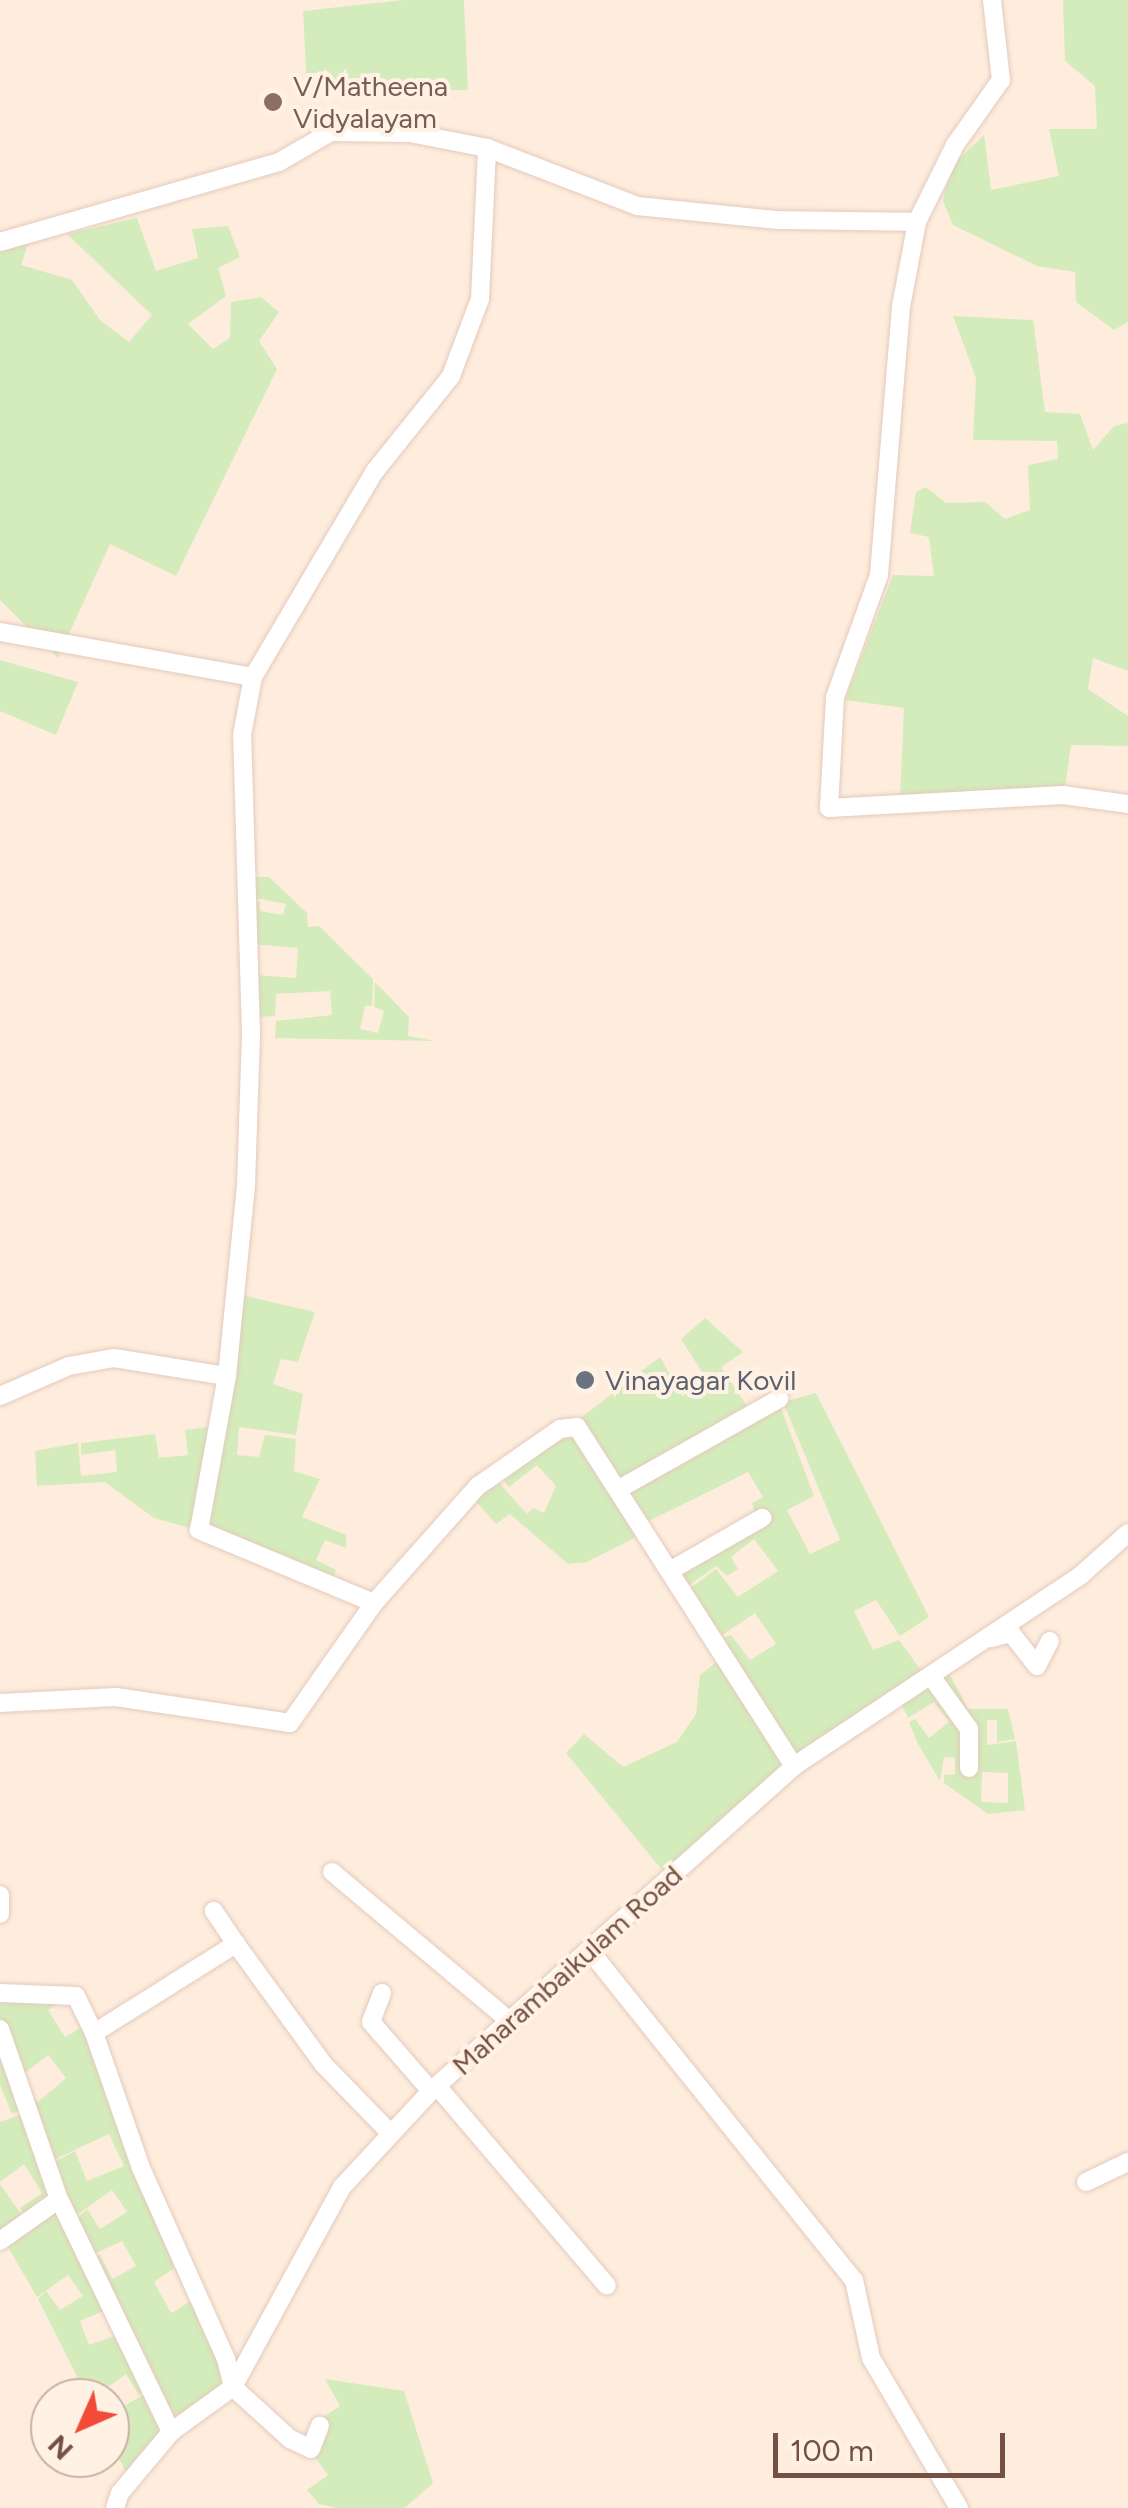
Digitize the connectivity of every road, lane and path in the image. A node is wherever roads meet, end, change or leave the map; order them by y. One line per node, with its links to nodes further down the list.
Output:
1 (992, 0): 3 (street)
2 (487, 148): 3 (street); 4 (street); 6 (street)
3 (917, 222): 7 (street)
4 (0, 242)
5 (0, 632): 6 (street)
6 (253, 677): 8 (street)
7 (1128, 804)
8 (228, 1376): 9 (street); 15 (street)
9 (0, 1396)
10 (780, 1400): 11 (street)
11 (620, 1488): 14 (street); 15 (street)
12 (762, 1518): 14 (street)
13 (1128, 1533): 16 (street, Maharambaikulam Road)
14 (673, 1569): 21 (street)
15 (374, 1603): 19 (street)
16 (986, 1639): 17 (street); 18 (street, Maharambaikulam Road)
17 (1050, 1641)
18 (931, 1676): 20 (street); 21 (street, Maharambaikulam Road)
19 (0, 1703)
20 (968, 1768)
21 (788, 1779): 27 (street, Maharambaikulam Road)
22 (332, 1872): 30 (street)
23 (0, 1896): 25 (street)
24 (214, 1911): 26 (street)
25 (0, 1914)
26 (236, 1944): 32 (street); 34 (street)
27 (590, 1951): 30 (street, Maharambaikulam Road); 44 (street)
28 (382, 1992): 33 (street)
29 (0, 1994): 32 (street)
30 (511, 2022): 33 (street, Maharambaikulam Road)
31 (0, 2028): 37 (street)
32 (94, 2033): 40 (street)
33 (434, 2088): 34 (street, Maharambaikulam Road); 39 (street)
34 (391, 2134): 40 (street, Maharambaikulam Road)
35 (1128, 2162): 36 (street)
36 (1086, 2182)
37 (59, 2199): 38 (street); 42 (street)
38 (0, 2242)
39 (607, 2286)
40 (233, 2388): 41 (street); 42 (street, Maharambaikulam Road)
41 (320, 2426)
42 (170, 2432): 43 (street, Maharambaikulam Road)
43 (116, 2508)
44 (959, 2508)

